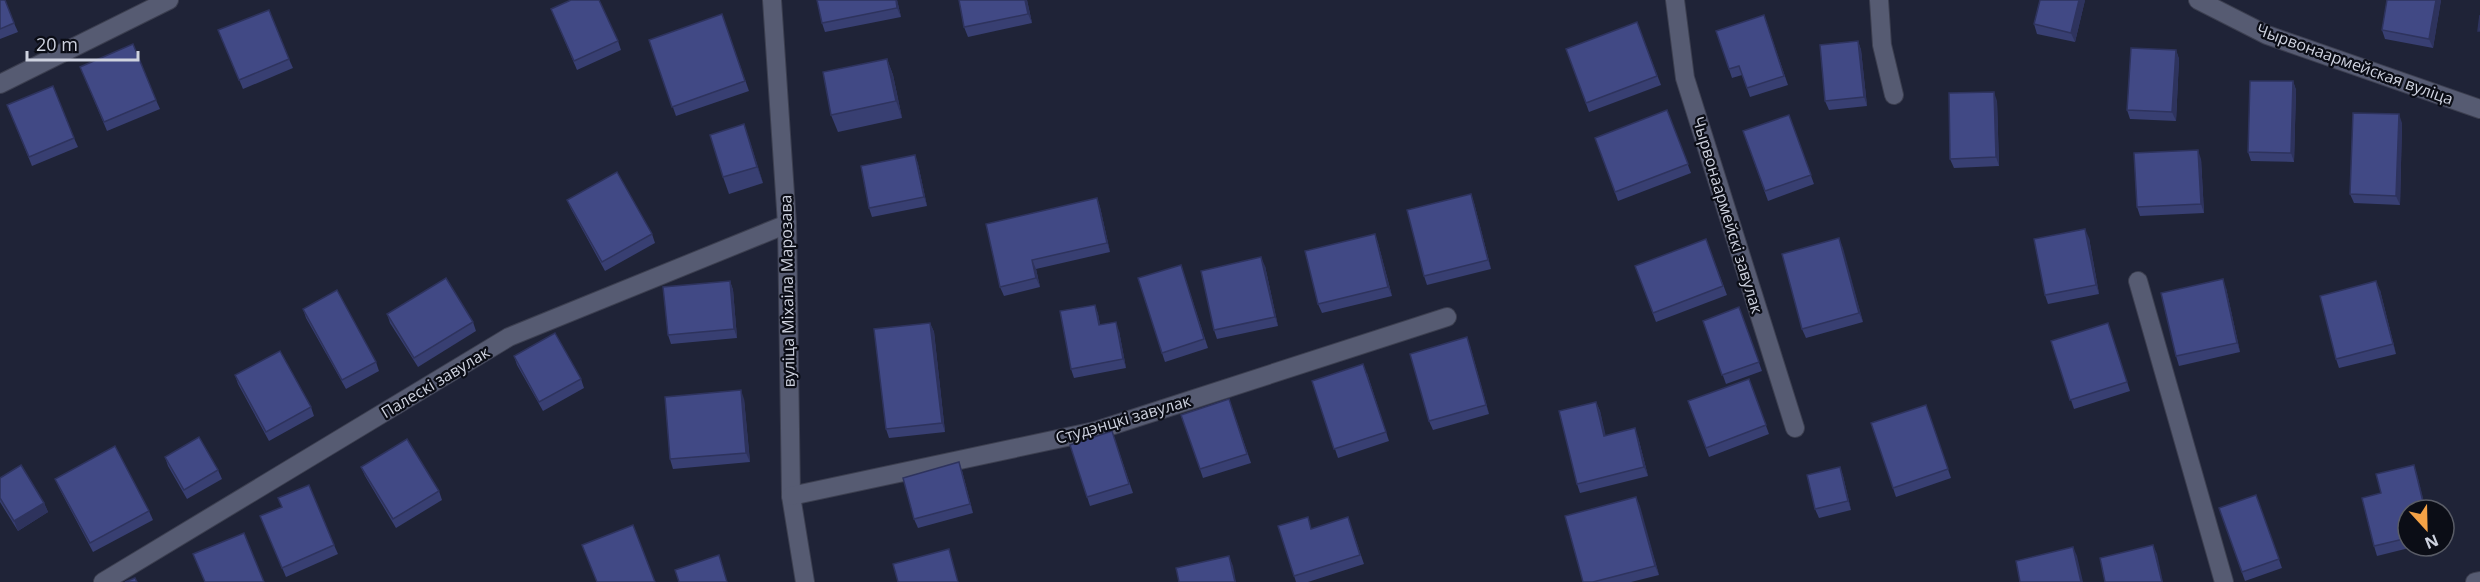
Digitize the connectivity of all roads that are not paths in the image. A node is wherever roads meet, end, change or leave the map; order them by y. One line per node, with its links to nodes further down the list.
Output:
1 (170, 0): 6 (street)
2 (772, 0): 9 (street, вуліца Міхаіла Марозава)
3 (1675, 0): 12 (street, Чырвонаармейскі завулак)
4 (1879, 0): 7 (street)
5 (2198, 0): 8 (street, Чырвонаармейская вуліца)
6 (0, 84)
7 (1894, 95)
8 (2480, 109)
9 (787, 224): 13 (street, вуліца Міхаіла Марозава); 15 (street, Палескі завулак)
10 (2138, 281): 17 (street)
11 (1447, 317): 13 (street, Студэнцкі завулак)
12 (1795, 428)
13 (791, 496): 16 (street, вуліца Міхаіла Марозава)
14 (2480, 581): 18 (street)
15 (103, 582)
16 (805, 582)
17 (2224, 582)
18 (2475, 582)

